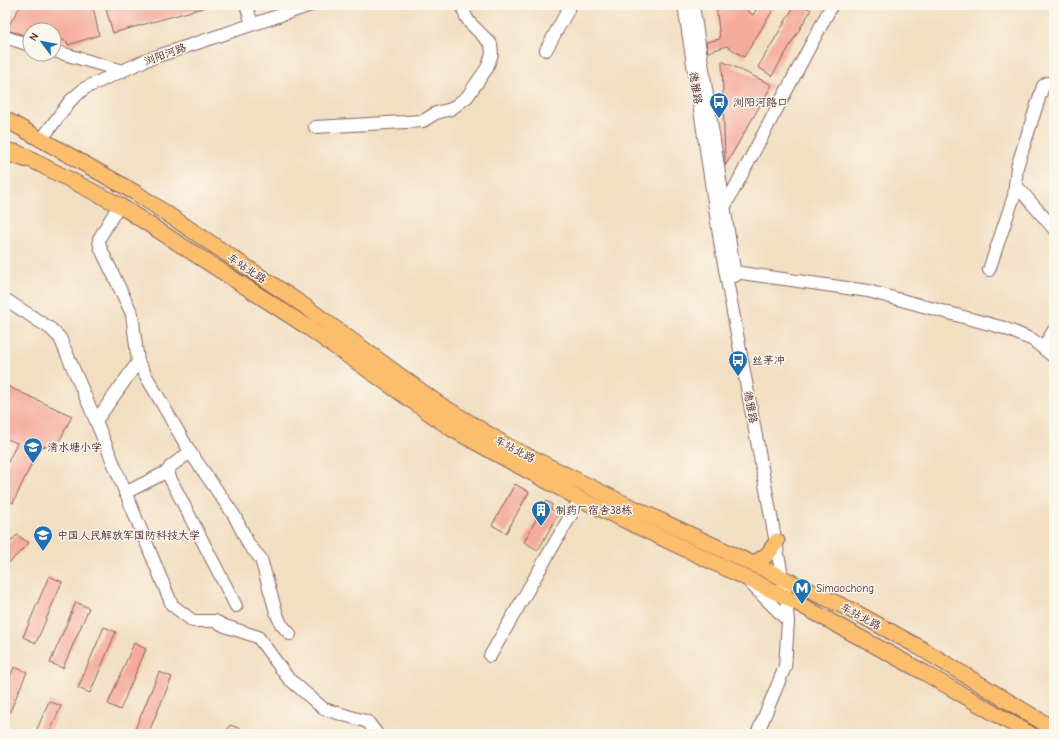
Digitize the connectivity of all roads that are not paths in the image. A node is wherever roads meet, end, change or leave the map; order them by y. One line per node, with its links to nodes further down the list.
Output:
1 (246, 5): 8 (street)
2 (312, 5): 8 (street, 浏阳河路)
3 (462, 5): 16 (street)
4 (568, 5): 11 (street)
5 (684, 5): 37 (street, 德雅路)
6 (693, 5): 23 (street, 德雅路)
7 (832, 5): 23 (street)
8 (252, 24): 13 (street, 浏阳河路)
9 (5, 38): 10 (street)
10 (22, 43)
11 (546, 50)
12 (62, 53): 13 (street)
13 (123, 71): 17 (street, 浏阳河路)
14 (1054, 83): 21 (street)
15 (5, 119): 17 (main road, 车站北路)
16 (315, 127)
17 (41, 140): 38 (main road, 车站北路)
18 (5, 146): 20 (main road, 车站北路)
19 (5, 151): 20 (highway)
20 (26, 158): 22 (main road, 车站北路)
21 (1015, 184): 24 (street); 25 (street)
22 (119, 205): 31 (street); 36 (main road, 车站北路)
23 (724, 208): 26 (street, 德雅路)
24 (1054, 229)
25 (989, 270)
26 (734, 272): 29 (street); 40 (street, 德雅路)
27 (5, 299): 32 (street)
28 (1054, 330): 29 (street)
29 (1043, 348): 30 (street)
30 (1054, 357)
31 (138, 362): 32 (street); 33 (street)
32 (96, 421): 35 (street)
33 (190, 452): 34 (street); 44 (street)
34 (168, 471): 35 (street); 42 (street)
35 (125, 493): 47 (street)
36 (580, 499): 39 (main road, 车站北路); 45 (street)
37 (777, 541): 38 (main road); 40 (street, 德雅路)
38 (753, 564): 40 (main road, 车站北路)
39 (744, 578): 41 (main road, 车站北路); 43 (street)
40 (788, 580): 41 (street, 德雅路); 46 (main road, 车站北路)
41 (790, 599): 43 (street, 德雅路); 49 (street, 德雅路); 50 (main road, 车站北路)
42 (236, 606)
43 (788, 622): 48 (street, 德雅路)
44 (290, 634)
45 (490, 656)
46 (1054, 729)
47 (377, 734)
48 (756, 734)
49 (762, 734)
50 (1030, 734)

